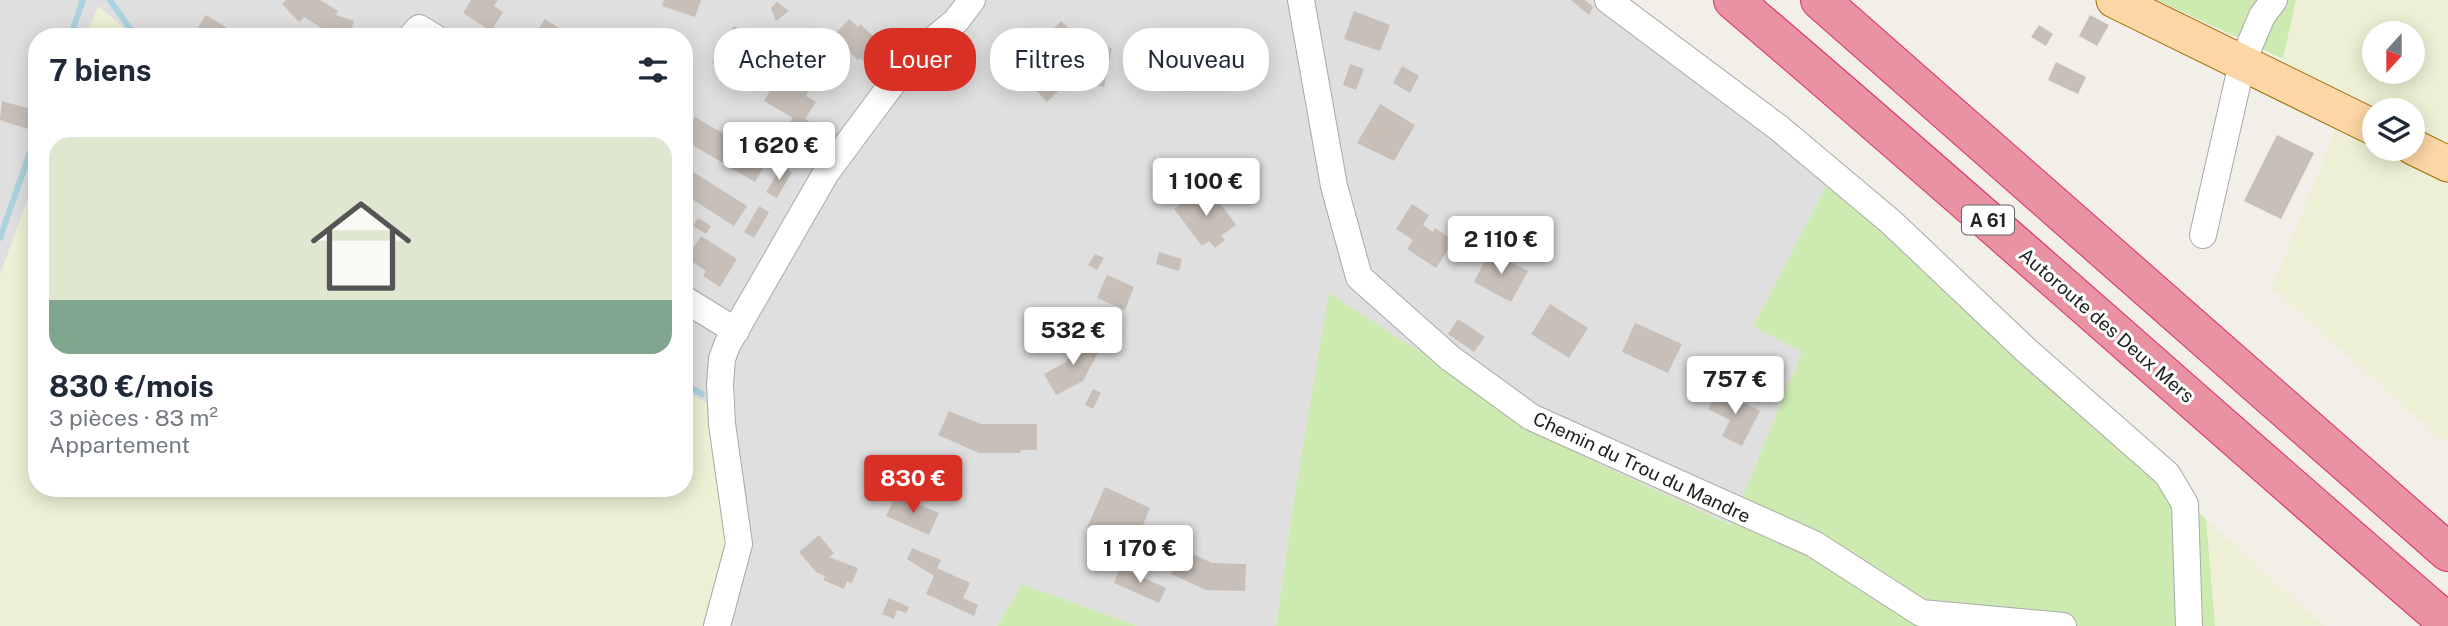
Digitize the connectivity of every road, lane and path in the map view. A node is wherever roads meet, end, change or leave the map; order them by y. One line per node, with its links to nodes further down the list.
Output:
1 (972, 0): 14 (street)
2 (1301, 0): 19 (street, Chemin du Trou du Mandre)
3 (1608, 0): 20 (street)
4 (1733, 0): 15 (highway, Autoroute des Deux Mers / A 61)
5 (1820, 0): 16 (highway, A 61)
6 (2114, 0): 8 (main road)
7 (2274, 0): 8 (street)
8 (2242, 63): 9 (main road); 12 (street)
9 (2362, 122)
10 (2425, 152): 11 (main road)
11 (2448, 163)
12 (2203, 235)
13 (693, 305): 14 (street)
14 (736, 331): 18 (street)
15 (2240, 443): 17 (highway, Autoroute des Deux Mers / A 61); 21 (highway)
16 (2448, 552)
17 (2448, 624)
18 (718, 626)
19 (2063, 626)
20 (2189, 626)
21 (2416, 626)

